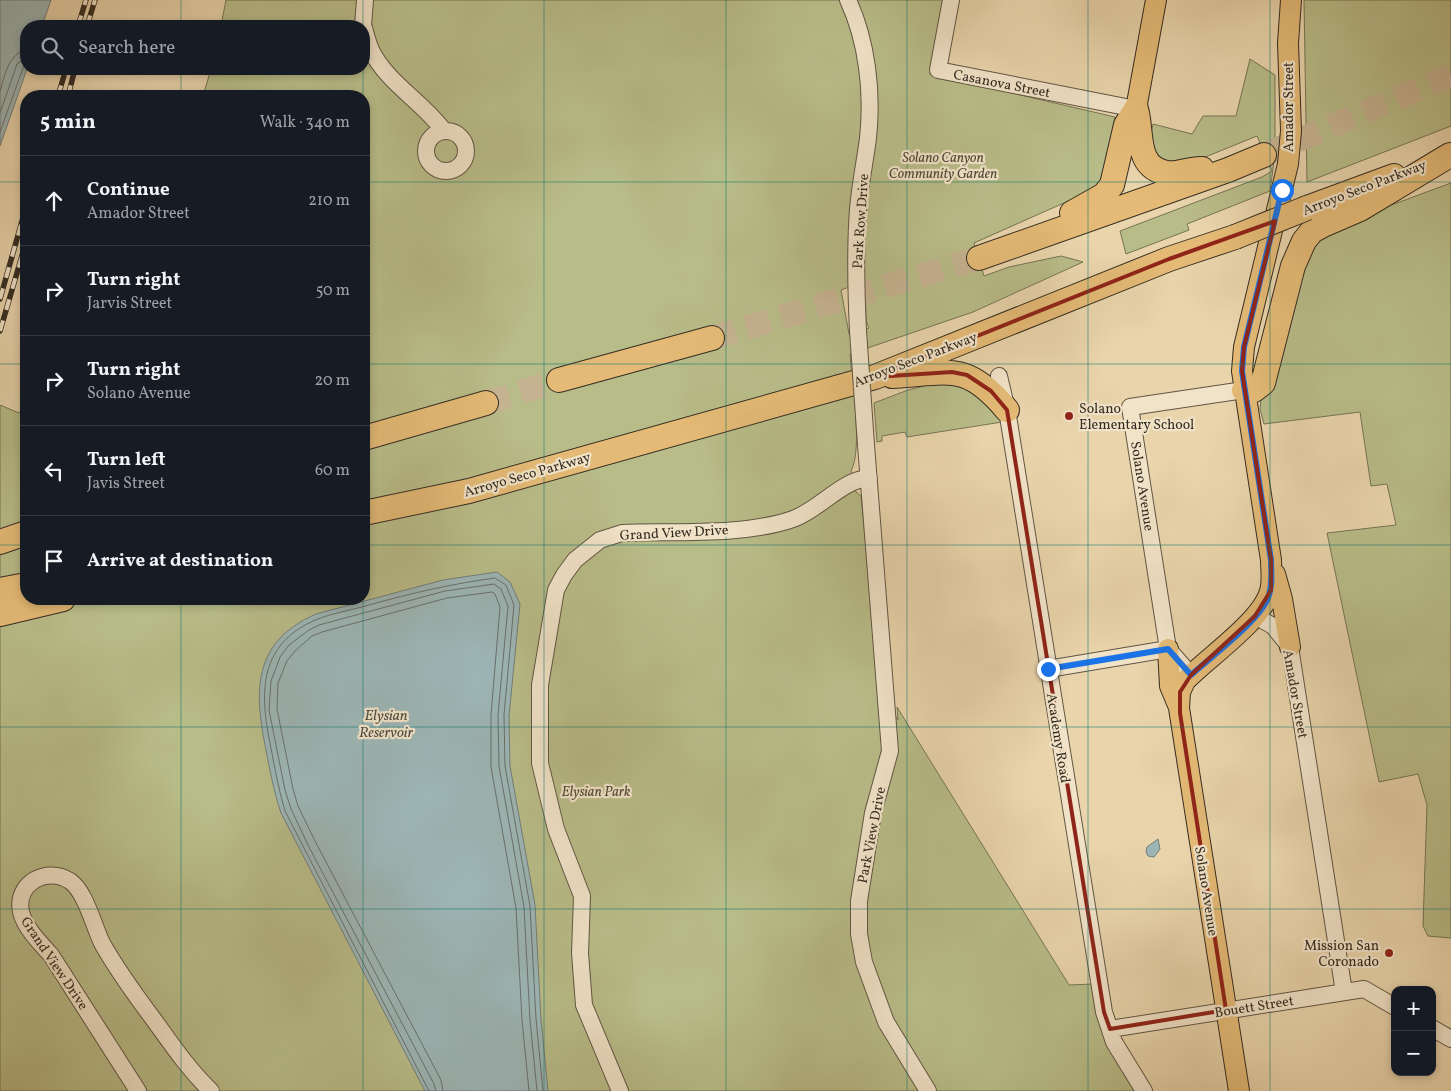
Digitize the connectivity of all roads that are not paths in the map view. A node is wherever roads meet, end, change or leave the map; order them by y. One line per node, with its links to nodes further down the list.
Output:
1 (365, 0): 6 (street)
2 (848, 0): 23 (street, Park Row Drive, bridge)
3 (951, 0): 8 (street, Casanova Street)
4 (1156, 0): 8 (main road)
5 (1291, 0): 19 (main road, Amador Street)
6 (364, 20)
7 (370, 45): 9 (street)
8 (1136, 109): 12 (highway); 13 (highway)
9 (444, 131)
10 (1264, 155): 12 (highway)
11 (1450, 155): 17 (highway, Arroyo Seco Parkway, bridge); 19 (highway)
12 (1228, 170): 13 (highway)
13 (1048, 234): 14 (highway)
14 (979, 258)
15 (712, 338): 18 (highway)
16 (999, 376): 21 (street, Academy Road)
17 (875, 377): 21 (highway); 25 (highway, Arroyo Seco Parkway)
18 (560, 380)
19 (1244, 390): 28 (main road, Amador Street); 35 (street, Solano Avenue)
20 (486, 403): 22 (highway)
21 (1007, 410): 36 (street, Academy Road)
22 (370, 436)
23 (866, 445): 24 (street, Park View Drive)
24 (869, 478): 47 (street, Grand View Drive); 48 (street, Park View Drive)
25 (469, 491): 26 (highway, Arroyo Seco Parkway); 27 (highway)
26 (370, 512)
27 (370, 519)
28 (1271, 560): 33 (main road, Amador Street); 34 (main road)
29 (20, 586): 30 (highway)
30 (0, 590)
31 (38, 605): 32 (highway)
32 (0, 614)
33 (1255, 616): 34 (street, Amador Street); 37 (main road)
34 (1290, 647): 39 (street, Amador Street)
35 (1168, 649): 36 (street); 37 (street); 38 (main road, Solano Avenue)
36 (1048, 669): 42 (street, Academy Road)
37 (1191, 675): 38 (main road)
38 (1180, 700): 41 (main road, Solano Avenue)
39 (1344, 992): 40 (street, Bouett Street); 41 (street, Bouett Street)
40 (1391, 1005)
41 (1226, 1010): 42 (street, Bouett Street); 50 (main road, Solano Avenue)
42 (1110, 1030): 49 (street, Academy Road)
43 (1436, 1030): 44 (street)
44 (1451, 1039)
45 (138, 1091): 46 (street, Grand View Drive)
46 (211, 1091)
47 (620, 1091)
48 (928, 1091)
49 (1144, 1091)
50 (1239, 1091)

